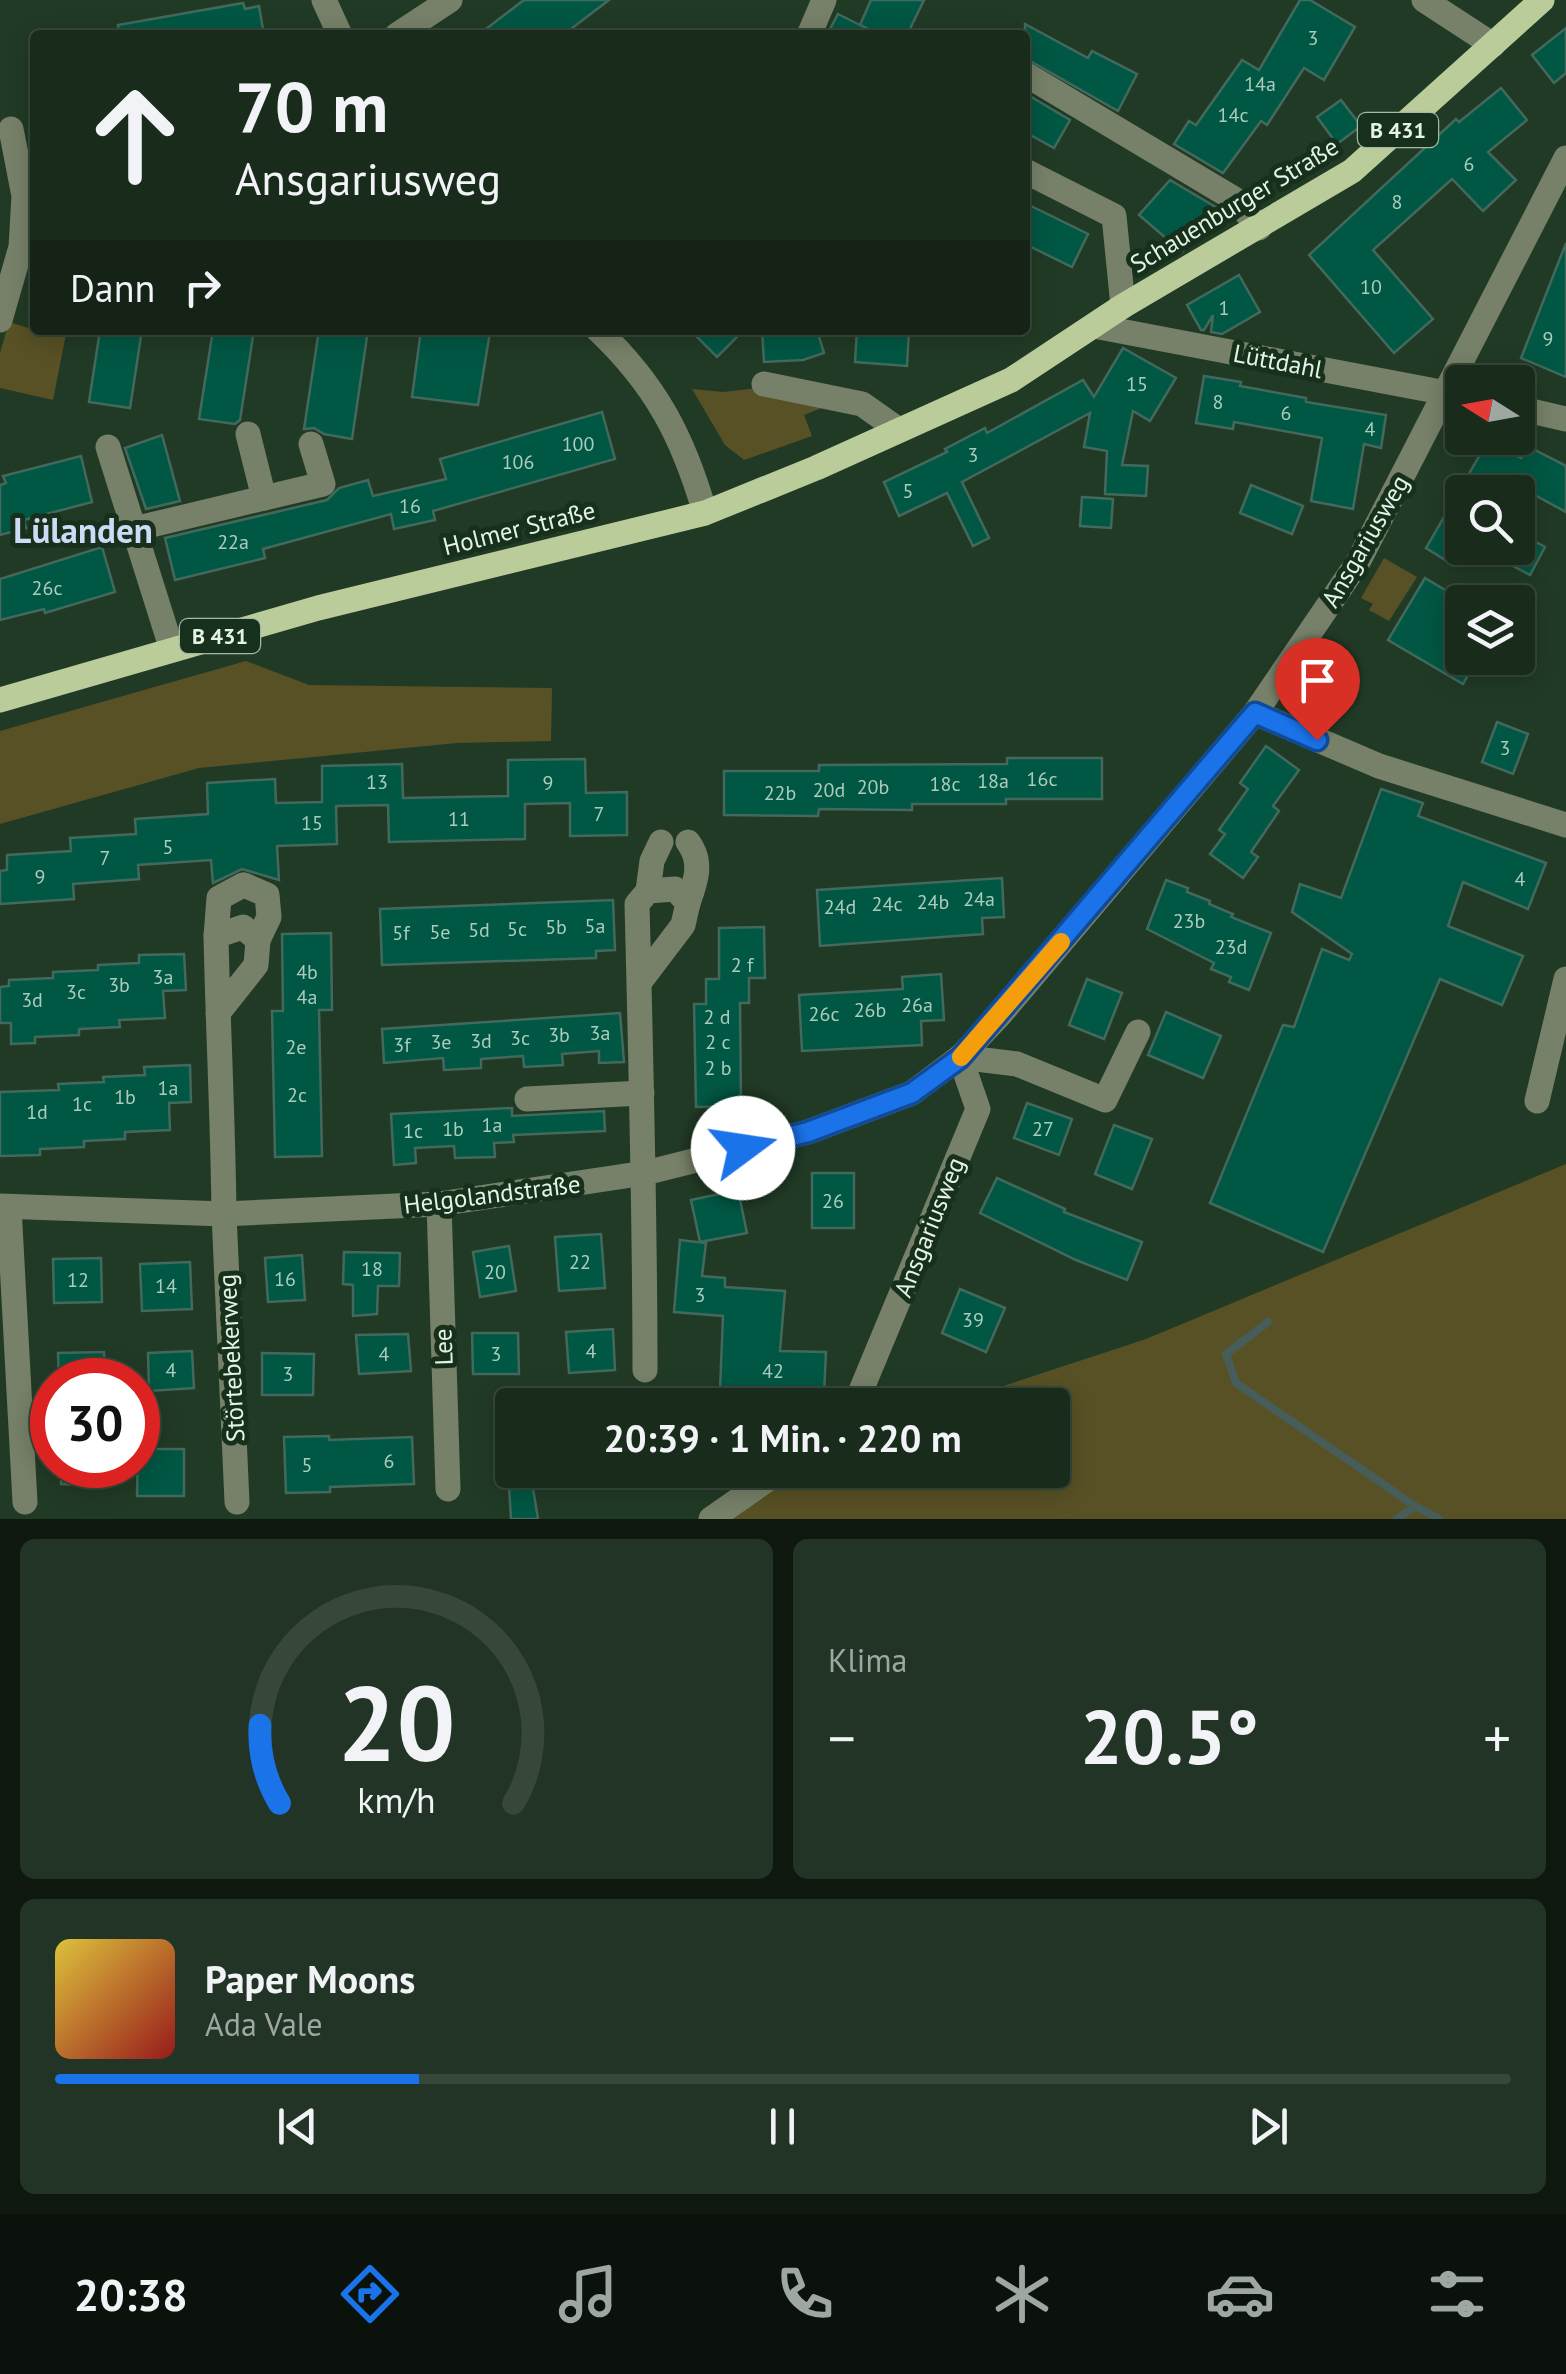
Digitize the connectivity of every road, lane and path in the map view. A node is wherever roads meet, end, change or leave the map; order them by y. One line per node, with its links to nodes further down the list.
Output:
1 (324, 0): 6 (street)
2 (450, 0): 7 (street)
3 (824, 0): 8 (street)
4 (1424, 0): 9 (street)
5 (1542, 0): 9 (main road, Schauenburger Straße / B 431)
6 (338, 30)
7 (405, 30)
8 (810, 30)
9 (1492, 46): 14 (main road, Schauenburger Straße / B 431)
10 (1030, 77): 14 (street)
11 (16, 129): 16 (street)
12 (1566, 158): 19 (street, Ansgariusweg)
13 (1030, 174): 15 (street)
14 (1260, 228): 15 (main road, Schauenburger Straße / B 431)
15 (1123, 306): 17 (main road, Schauenburger Straße / B 431)
16 (0, 320)
17 (1094, 326): 20 (main road, Schauenburger Straße / B 431); 22 (street, Lüttdahl)
18 (603, 335): 31 (street)
19 (1468, 365)
20 (1034, 366): 26 (main road, Holmer Straße / B 431)
21 (764, 384): 26 (street)
22 (1445, 393)
23 (1445, 411): 35 (street, Ansgariusweg)
24 (1535, 412): 25 (street)
25 (1566, 418)
26 (899, 430): 31 (main road, Holmer Straße / B 431)
27 (248, 434): 30 (street)
28 (312, 444): 30 (street)
29 (108, 447): 32 (street)
30 (264, 498): 32 (street)
31 (705, 512): 33 (main road, Holmer Straße / B 431)
32 (134, 530): 33 (street)
33 (172, 650): 34 (main road, Holmer Straße / B 431)
34 (0, 700)
35 (1255, 713): 36 (street); 47 (street, Ansgariusweg)
36 (1566, 826)
37 (661, 842): 39 (street)
38 (688, 842): 40 (street)
39 (648, 891): 40 (street); 44 (street)
40 (688, 902): 44 (street)
41 (216, 936): 42 (street); 42 (street, Störtebekerweg); 45 (street, Störtebekerweg)
42 (258, 940): 45 (street)
43 (1566, 979): 50 (street)
44 (639, 984): 48 (street)
45 (218, 1013): 54 (street, Störtebekerweg)
46 (1138, 1032): 47 (street)
47 (960, 1058): 51 (street, Helgolandstraße); 56 (street, Ansgariusweg)
48 (642, 1093): 49 (street); 51 (street)
49 (527, 1099)
50 (1537, 1101)
51 (645, 1174): 52 (street, Helgolandstraße); 55 (street)
52 (439, 1204): 54 (street, Helgolandstraße); 58 (street, Lee)
53 (5, 1206): 54 (street, Helgolandstraße); 59 (street)
54 (224, 1214): 60 (street, Störtebekerweg)
55 (645, 1370)
56 (862, 1388)
57 (755, 1488): 61 (street)
58 (448, 1489)
59 (25, 1502)
60 (237, 1502)
61 (711, 1519)

